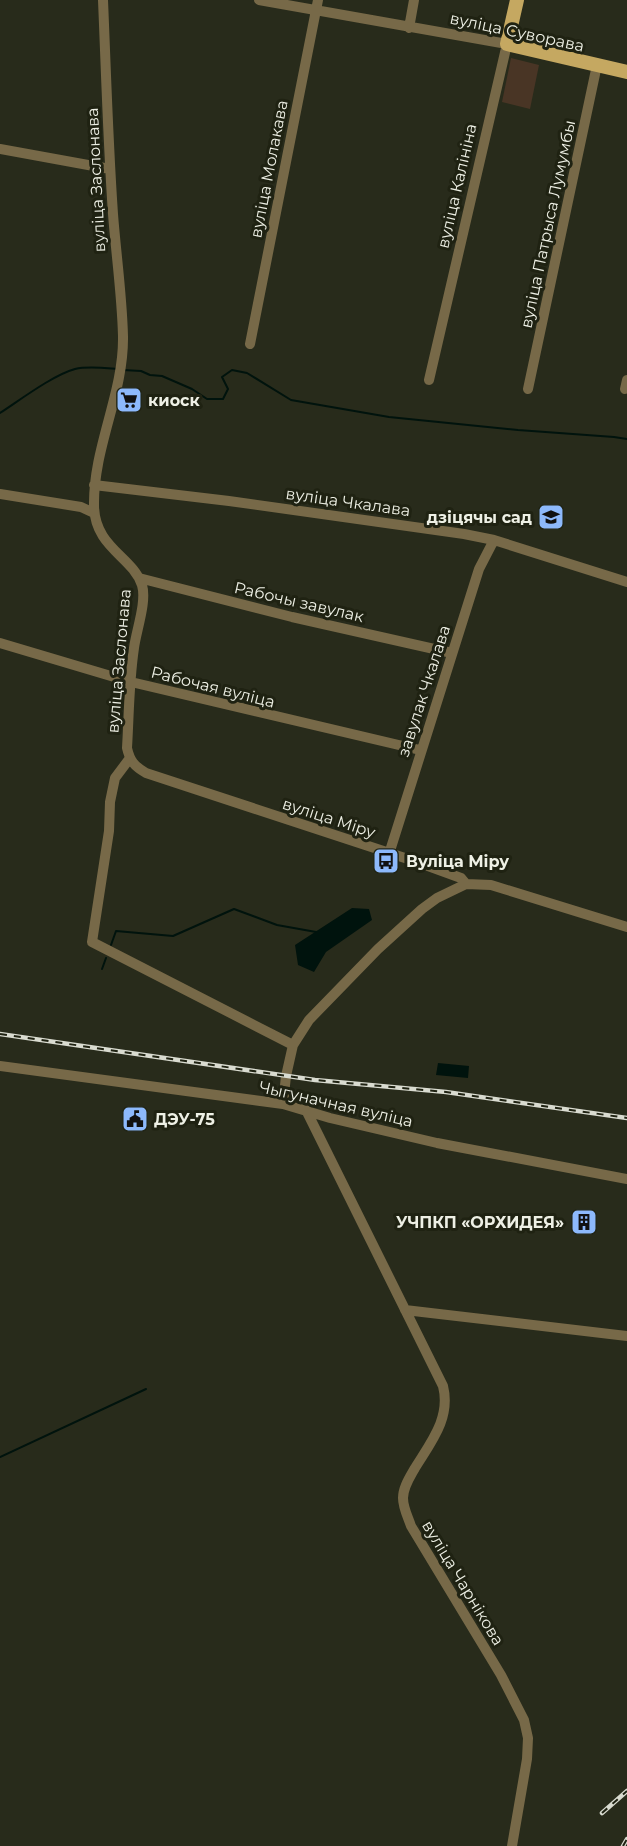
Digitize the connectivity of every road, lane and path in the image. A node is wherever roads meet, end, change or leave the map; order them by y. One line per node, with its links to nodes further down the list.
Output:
1 (102, 0): 12 (street, вуліца Заслонава)
2 (259, 0): 6 (street, вуліца Суворава)
3 (318, 0): 6 (street, вуліца Молакава)
4 (414, 0): 7 (street)
5 (517, 0): 8 (main road, вуліца Калініна)
6 (316, 12): 7 (street, вуліца Суворава); 13 (street, вуліца Молакава)
7 (409, 28): 8 (street, вуліца Суворава)
8 (507, 44): 9 (main road, вуліца Суворава); 14 (street, вуліца Калініна)
9 (597, 65): 10 (main road, вуліца Суворава); 15 (street, вуліца Патрыса Лумумбы)
10 (627, 72)
11 (0, 149): 12 (street)
12 (110, 169): 16 (street, вуліца Заслонава)
13 (250, 344)
14 (429, 380)
15 (528, 389)
16 (94, 485): 18 (street, вуліца Заслонава); 19 (street, вуліца Чкалава)
17 (0, 494): 18 (street)
18 (94, 513): 20 (street, вуліца Заслонава)
19 (494, 540): 21 (street, вуліца Чкалава); 23 (street, завулак Чкалава)
20 (139, 578): 23 (street, Рабочы завулак); 24 (street, вуліца Заслонава)
21 (627, 582)
22 (0, 643): 24 (street, Рабочая вуліца)
23 (452, 653): 25 (street, завулак Чкалава)
24 (131, 682): 25 (street, Рабочая вуліца); 26 (street, вуліца Заслонава)
25 (420, 750): 27 (street, завулак Чкалава)
26 (130, 758): 27 (street, вуліца Міру); 30 (street)
27 (389, 854): 28 (street, вуліца Міру)
28 (466, 884): 29 (street, вуліца Міру); 30 (street)
29 (627, 927)
30 (292, 1045): 32 (street)
31 (0, 1066): 32 (street, Чыгуначная вуліца)
32 (283, 1104): 33 (street, Чыгуначная вуліца)
33 (306, 1110): 34 (street, Чыгуначная вуліца); 35 (street, вуліца Чарнікова)
34 (627, 1179)
35 (405, 1310): 36 (street); 37 (street, вуліца Чарнікова)
36 (627, 1336)
37 (512, 1846)

